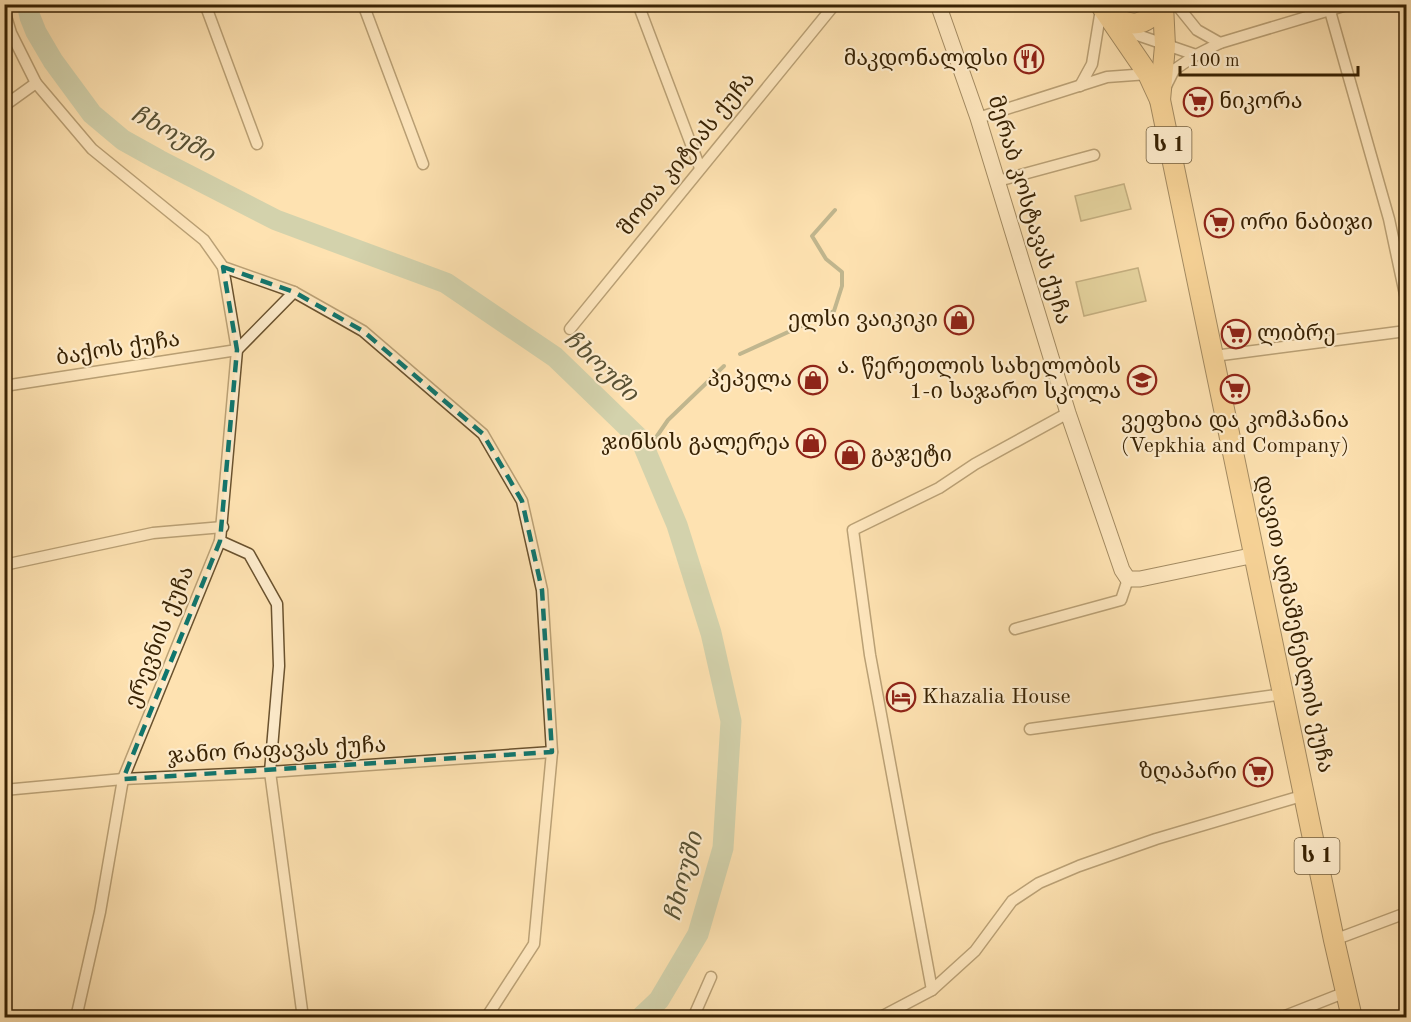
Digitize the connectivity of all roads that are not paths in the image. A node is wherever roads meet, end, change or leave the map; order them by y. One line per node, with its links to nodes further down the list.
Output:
1 (205, 4): 23 (street)
2 (363, 4): 25 (street)
3 (638, 4): 26 (street)
4 (835, 4): 26 (street, შოთა კიტიას ქუჩა)
5 (938, 4): 22 (main road, მერაბ კოსტავას ქუჩა)
6 (1161, 4): 9 (highway); 15 (highway, ს 1)
7 (1176, 4): 14 (street)
8 (1350, 4): 10 (street)
9 (1100, 7): 12 (highway, ს 1); 19 (street)
10 (1329, 7): 14 (street); 30 (street)
11 (4, 10): 13 (street)
12 (1115, 27): 15 (street); 17 (highway, ს 1)
13 (8, 33): 18 (street)
14 (1220, 43): 16 (street)
15 (1165, 46): 16 (street); 20 (highway, ს 1)
16 (1196, 55): 20 (street)
17 (1148, 74): 19 (street); 20 (highway, ს 1)
18 (36, 83): 21 (street); 28 (street)
19 (1080, 86): 22 (street)
20 (1160, 100): 34 (highway, დავით აღმაშენებლის ქუჩა / ს 1)
21 (4, 106)
22 (978, 118): 27 (main road, მერაბ კოსტავას ქუჩა)
23 (257, 144)
24 (1094, 154): 27 (street)
25 (423, 164)
26 (700, 168): 31 (street, შოთა კიტიას ქუჩა)
27 (998, 181): 36 (main road, მერაბ კოსტავას ქუჩა)
28 (223, 267): 29 (street); 33 (street, ერევნის ქუჩა)
29 (294, 292): 33 (street); 45 (street)
30 (1407, 299)
31 (570, 329)
32 (1407, 331): 34 (street)
33 (237, 350): 35 (street, ბაქოს ქუჩა); 37 (street, ერევნის ქუჩა)
34 (1214, 356): 39 (highway, დავით აღმაშენებლის ქუჩა / ს 1)
35 (4, 386)
36 (1068, 413): 41 (main road, მერაბ კოსტავას ქუჩა); 53 (street)
37 (223, 527): 38 (street, ერევნის ქუჩა); 40 (street)
38 (220, 541): 46 (street); 47 (street, ერევნის ქუჩა)
39 (1255, 555): 41 (main road); 43 (highway, დავით აღმაშენებლის ქუჩა / ს 1)
40 (4, 565)
41 (1128, 579): 42 (street)
42 (1015, 629)
43 (1284, 694): 44 (street); 49 (highway, დავით აღმაშენებლის ქუჩა / ს 1)
44 (1030, 729)
45 (552, 752): 46 (street, ჯანო რაფავას ქუჩა); 57 (street)
46 (270, 772): 47 (street, ჯანო რაფავას ქუჩა); 56 (street)
47 (123, 779): 48 (street, ჯანო რაფავას ქუჩა); 55 (street, ერევნის ქუჩა)
48 (4, 790)
49 (1305, 795): 51 (highway, დავით აღმაშენებლის ქუჩა / ს 1); 53 (street)
50 (1407, 913): 51 (street)
51 (1334, 940): 54 (highway, დავით აღმაშენებლის ქუჩა / ს 1)
52 (711, 977): 58 (street)
53 (932, 990): 59 (street)
54 (1346, 992): 60 (street); 61 (highway, დავით აღმაშენებლის ქუჩა / ს 1)
55 (76, 1017)
56 (303, 1017)
57 (486, 1017)
58 (693, 1017)
59 (879, 1017)
60 (1280, 1017)
61 (1352, 1017)

